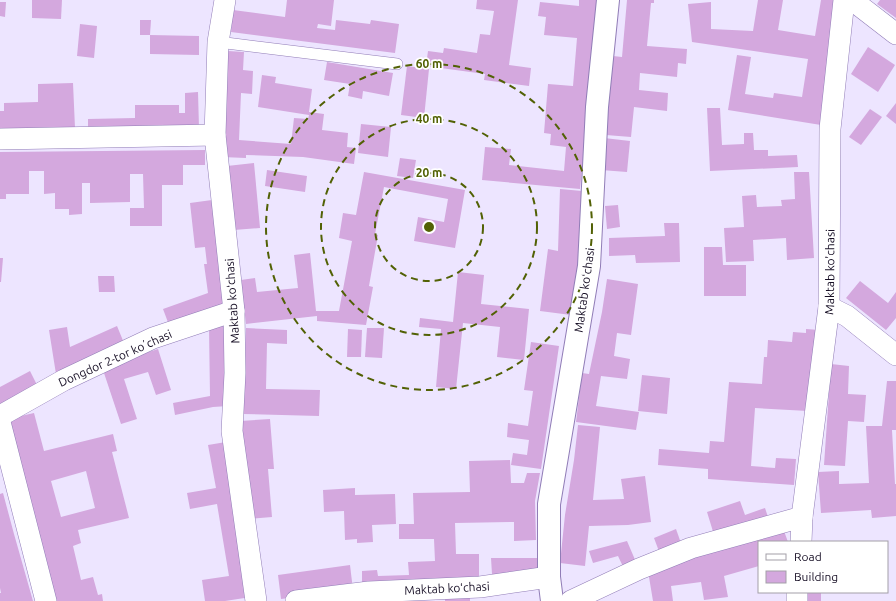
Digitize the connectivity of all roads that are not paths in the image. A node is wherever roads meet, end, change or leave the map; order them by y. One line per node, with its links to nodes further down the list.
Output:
1 (225, 0): 6 (street, Maktab koʻchasi)
2 (608, 0): 17 (street, Maktab koʻchasi)
3 (844, 0): 10 (street, Maktab ko'chasi)
4 (852, 0): 5 (street)
5 (896, 34)
6 (218, 42): 7 (lane); 8 (street, Maktab koʻchasi)
7 (397, 64)
8 (216, 135): 9 (street); 11 (street, Maktab koʻchasi)
9 (0, 139)
10 (829, 307): 12 (street); 15 (street, Maktab ko'chasi)
11 (234, 311): 13 (street, Dongdor 2-tor koʼchasi); 19 (street, Maktab koʻchasi)
12 (896, 355)
13 (0, 416)
14 (0, 422): 18 (street)
15 (802, 517): 16 (street, Maktab ko'chasi); 22 (street)
16 (801, 541)
17 (549, 577): 20 (street, Maktab koʻchasi); 21 (street, Maktab koʻchasi)
18 (46, 601)
19 (256, 601)
20 (296, 601)
21 (552, 601)
22 (571, 601)

